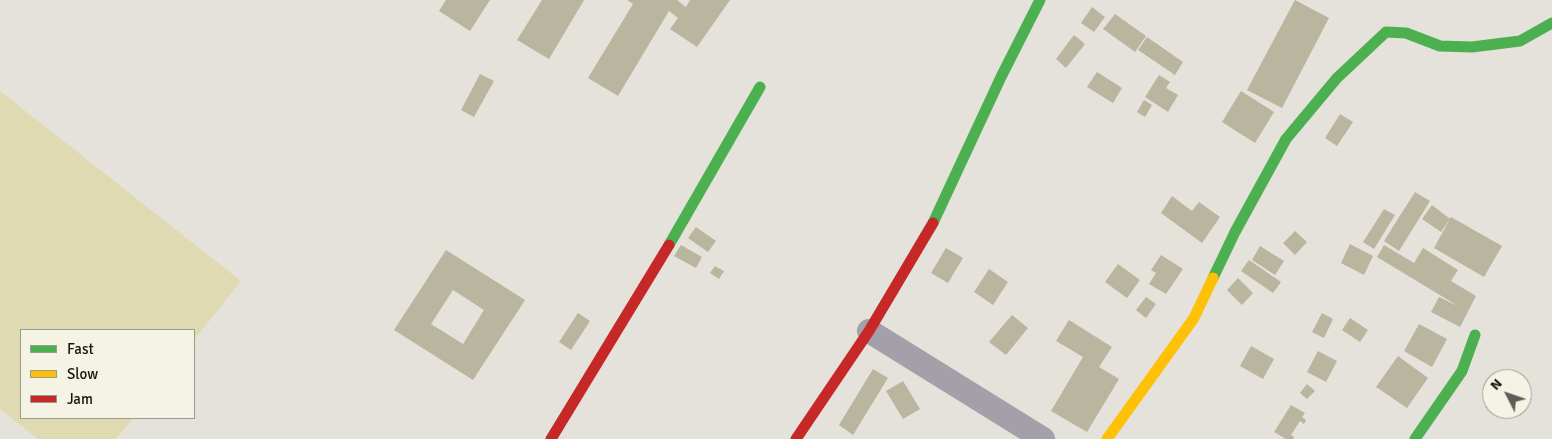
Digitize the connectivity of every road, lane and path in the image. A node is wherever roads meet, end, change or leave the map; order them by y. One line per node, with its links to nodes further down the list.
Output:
1 (1040, 0): 4 (street)
2 (1552, 23): 9 (street)
3 (760, 87): 6 (street)
4 (869, 332): 7 (street); 8 (street)
5 (1475, 335): 10 (street)
6 (550, 439)
7 (796, 439)
8 (1043, 439)
9 (1107, 439)
10 (1415, 439)

